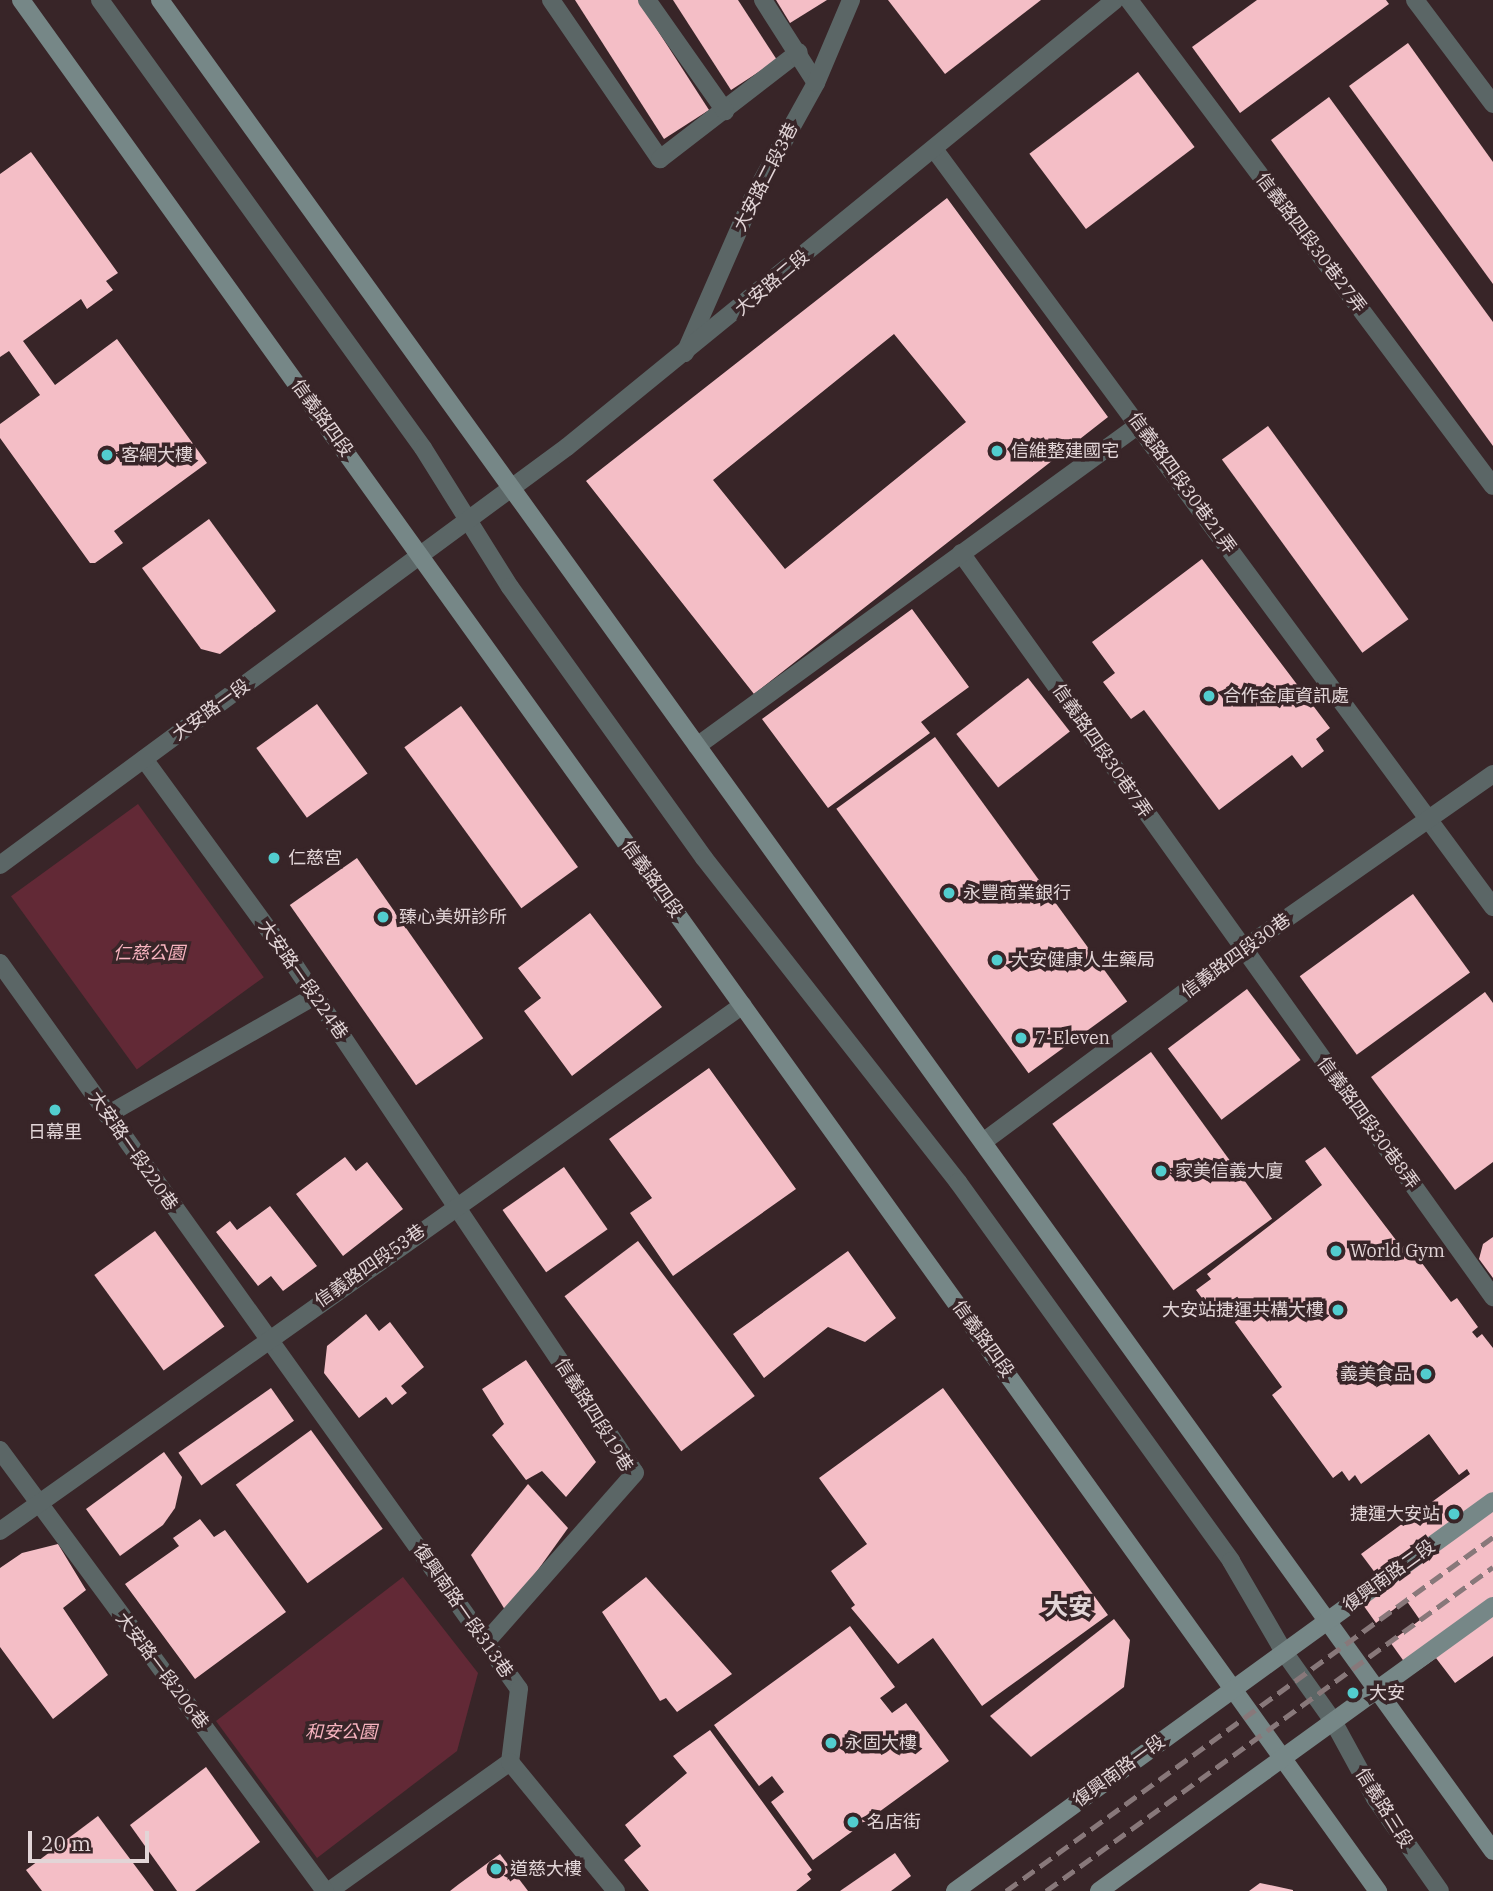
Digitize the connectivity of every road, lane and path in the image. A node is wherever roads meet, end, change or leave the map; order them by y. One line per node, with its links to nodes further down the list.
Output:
1 (21, 0): 22 (main road, 信義路四段)
2 (100, 0): 20 (street)
3 (160, 0): 19 (main road)
4 (551, 0): 14 (street)
5 (647, 0): 14 (street)
6 (763, 0): 11 (street)
7 (851, 0): 12 (street, 大安路二段3巷)
8 (1115, 0): 15 (street, 大安路二段)
9 (1129, 0): 18 (street, 信義路四段30巷27弄)
10 (1415, 0): 13 (street)
11 (799, 52): 12 (street); 14 (street)
12 (816, 83): 16 (street, 大安路二段3巷)
13 (1493, 104)
14 (725, 111)
15 (934, 149): 16 (street, 大安路二段); 17 (street, 信義路四段30巷21弄)
16 (684, 356): 19 (street, 大安路二段)
17 (1140, 424): 21 (street); 26 (street, 信義路四段30巷21弄)
18 (1493, 486)
19 (512, 489): 20 (street, 大安路二段); 23 (main road)
20 (469, 521): 22 (street, 大安路二段); 45 (street)
21 (961, 553): 23 (street); 29 (street, 信義路四段30巷7弄)
22 (421, 556): 24 (street, 大安路一段); 32 (main road, 信義路四段)
23 (697, 746): 34 (main road)
24 (144, 759): 27 (street, 大安路一段); 31 (street, 大安路一段224巷)
25 (1493, 774): 26 (street, 信義路四段30巷)
26 (1429, 819): 28 (street, 信義路四段30巷21弄); 29 (street, 信義路四段30巷)
27 (0, 865)
28 (1493, 907)
29 (1243, 949): 34 (street, 信義路四段30巷); 36 (street, 信義路四段30巷8弄)
30 (0, 963): 33 (street, 大安路一段220巷)
31 (315, 996): 33 (street); 35 (street, 大安路一段224巷)
32 (743, 1005): 35 (street, 信義路四段53巷); 46 (main road, 信義路四段)
33 (107, 1115): 37 (street, 大安路一段220巷)
34 (983, 1142): 43 (main road)
35 (458, 1205): 37 (street, 信義路四段53巷); 44 (street, 信義路四段19巷)
36 (1493, 1297)
37 (267, 1339): 40 (street, 信義路四段53巷); 44 (street, 復興南路一段313巷)
38 (0, 1450): 40 (street, 大安路一段206巷)
39 (1493, 1501): 43 (main road, 復興南路二段)
40 (37, 1503): 41 (street, 信義路四段53巷); 52 (street, 大安路一段206巷)
41 (0, 1531)
42 (1493, 1606): 47 (main road)
43 (1327, 1620): 45 (main road, 復興南路二段); 47 (main road)
44 (486, 1641): 50 (street, 復興南路一段313巷)
45 (1284, 1652): 46 (main road, 復興南路一段); 48 (street)
46 (1234, 1689): 49 (main road, 信義路四段); 54 (main road, 復興南路一段)
47 (1377, 1690): 48 (main road); 51 (main road)
48 (1333, 1721): 49 (main road); 57 (street, 信義路三段)
49 (1282, 1759): 55 (main road); 56 (main road)
50 (510, 1762): 52 (street); 53 (street)
51 (1493, 1851)
52 (327, 1891)
53 (615, 1891)
54 (955, 1891)
55 (1099, 1891)
56 (1378, 1891)
57 (1440, 1891)

